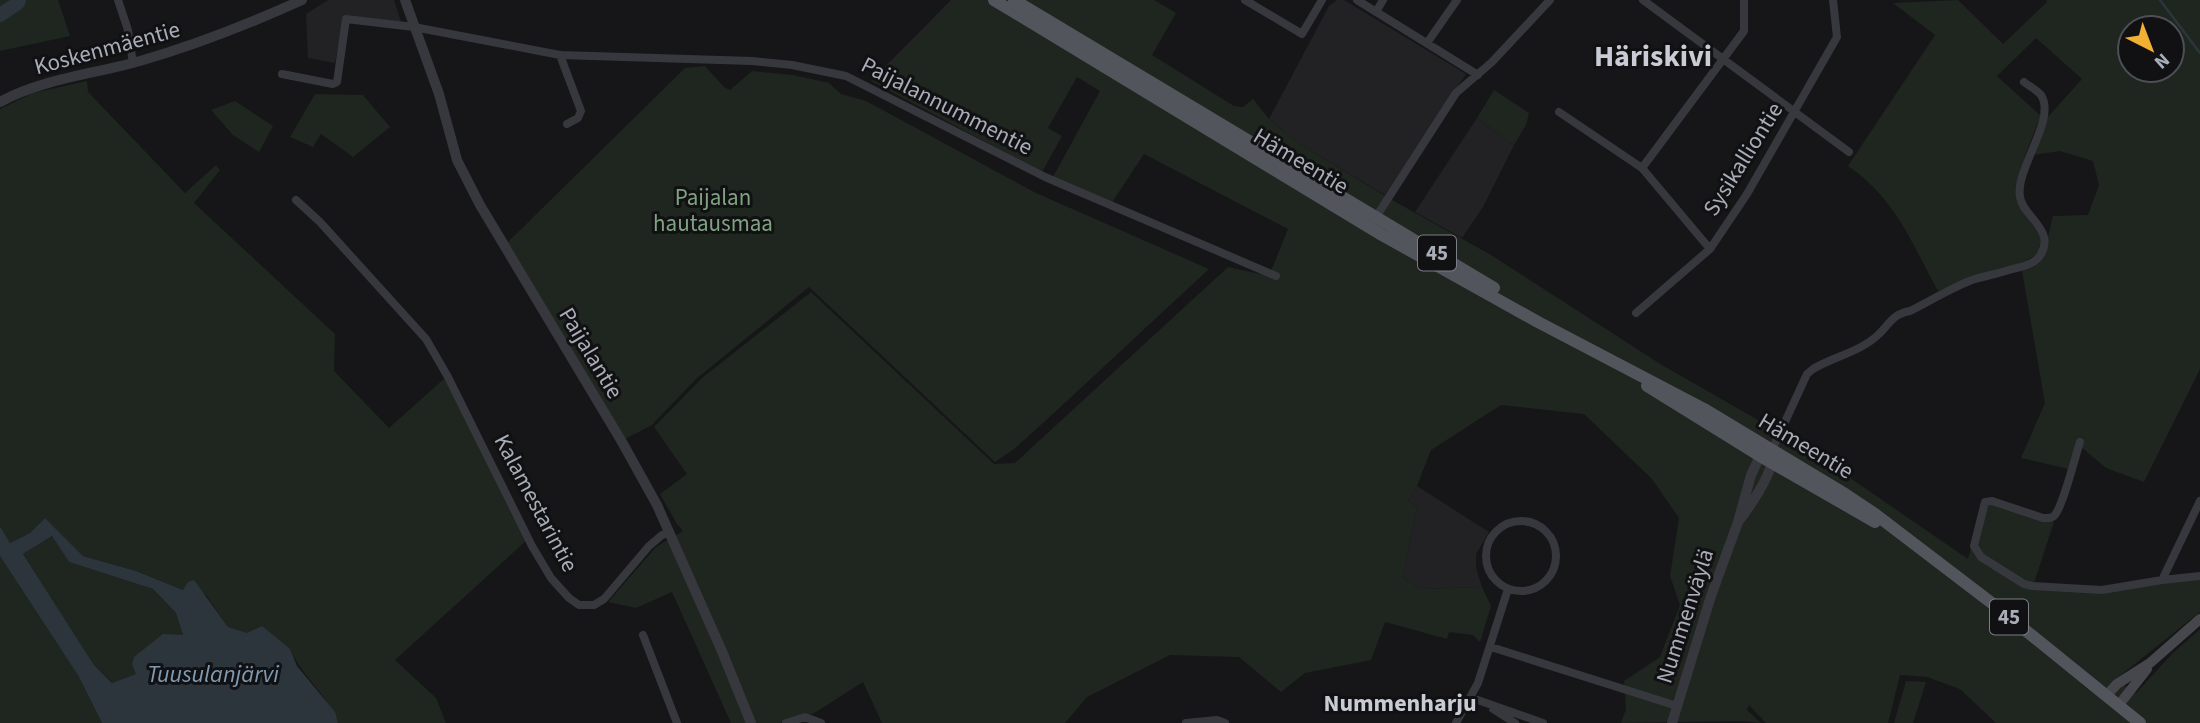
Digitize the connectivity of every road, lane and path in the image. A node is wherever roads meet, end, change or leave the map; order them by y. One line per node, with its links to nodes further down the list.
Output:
1 (118, 0): 20 (street)
2 (302, 0): 20 (street, Koskenmäentie)
3 (405, 0): 16 (street, Paijalantie)
4 (994, 0): 31 (main road, Hämeentie / 45)
5 (1014, 0): 31 (main road, Hämeentie / 45)
6 (1245, 0): 7 (street)
7 (1321, 0)
8 (1356, 0): 15 (street)
9 (1382, 0): 15 (street)
10 (1457, 0): 17 (street)
11 (1550, 0): 22 (street)
12 (1643, 0): 19 (street)
13 (1744, 0): 19 (street)
14 (1833, 0): 26 (street, Sysikalliontie)
15 (1376, 12): 17 (street)
16 (415, 27): 18 (street, Paijalannummentie); 21 (street, Paijalannummentie); 40 (street, Paijalantie)
17 (1427, 43): 22 (street)
18 (560, 55): 27 (street); 33 (street, Paijalannummentie)
19 (1723, 59): 26 (street); 29 (street)
20 (133, 63): 24 (street, Koskenmäentie)
21 (282, 74)
22 (1478, 75): 31 (street)
23 (2024, 82): 36 (street)
24 (0, 102)
25 (1559, 112): 29 (street)
26 (1795, 112): 28 (street); 32 (street, Sysikalliontie)
27 (567, 124)
28 (1849, 152)
29 (1642, 168): 32 (street)
30 (296, 200): 40 (street, Kalamestarintie)
31 (1373, 222): 36 (main road, Hämeentie / 45)
32 (1710, 248): 34 (street, Sysikalliontie)
33 (1276, 276)
34 (1636, 313)
35 (2080, 442): 43 (street)
36 (1766, 453): 37 (main road, Hämeentie / 45); 39 (street, Nummenväylä); 41 (main road, Hämeentie / 45)
37 (1772, 464): 39 (street, Nummenväylä); 41 (main road, Hämeentie / 45)
38 (2200, 500): 43 (street)
39 (1738, 522): 52 (street, Nummenväylä)
40 (669, 533): 55 (street, Paijalantie)
41 (1909, 541): 49 (main road, Hämeentie / 45)
42 (2200, 576): 43 (street)
43 (2162, 580)
44 (1508, 589): 44 (street); 47 (street)
45 (2200, 619): 48 (main road)
46 (643, 635): 54 (street)
47 (1491, 647): 50 (street); 52 (street)
48 (2150, 663): 49 (main road); 53 (main road)
49 (2106, 696): 53 (main road, Hämeentie / 45)
50 (1472, 698): 51 (street); 60 (street)
51 (1481, 702): 61 (street); 62 (street)
52 (1677, 706): 63 (street, Nummenväylä)
53 (2118, 706): 64 (main road, Hämeentie / 45)
54 (677, 723)
55 (751, 723)
56 (786, 723): 57 (street)
57 (821, 723)
58 (1186, 723): 59 (street)
59 (1225, 723)
60 (1456, 723)
61 (1515, 723)
62 (1543, 723)
63 (1672, 723)
64 (2140, 723)

